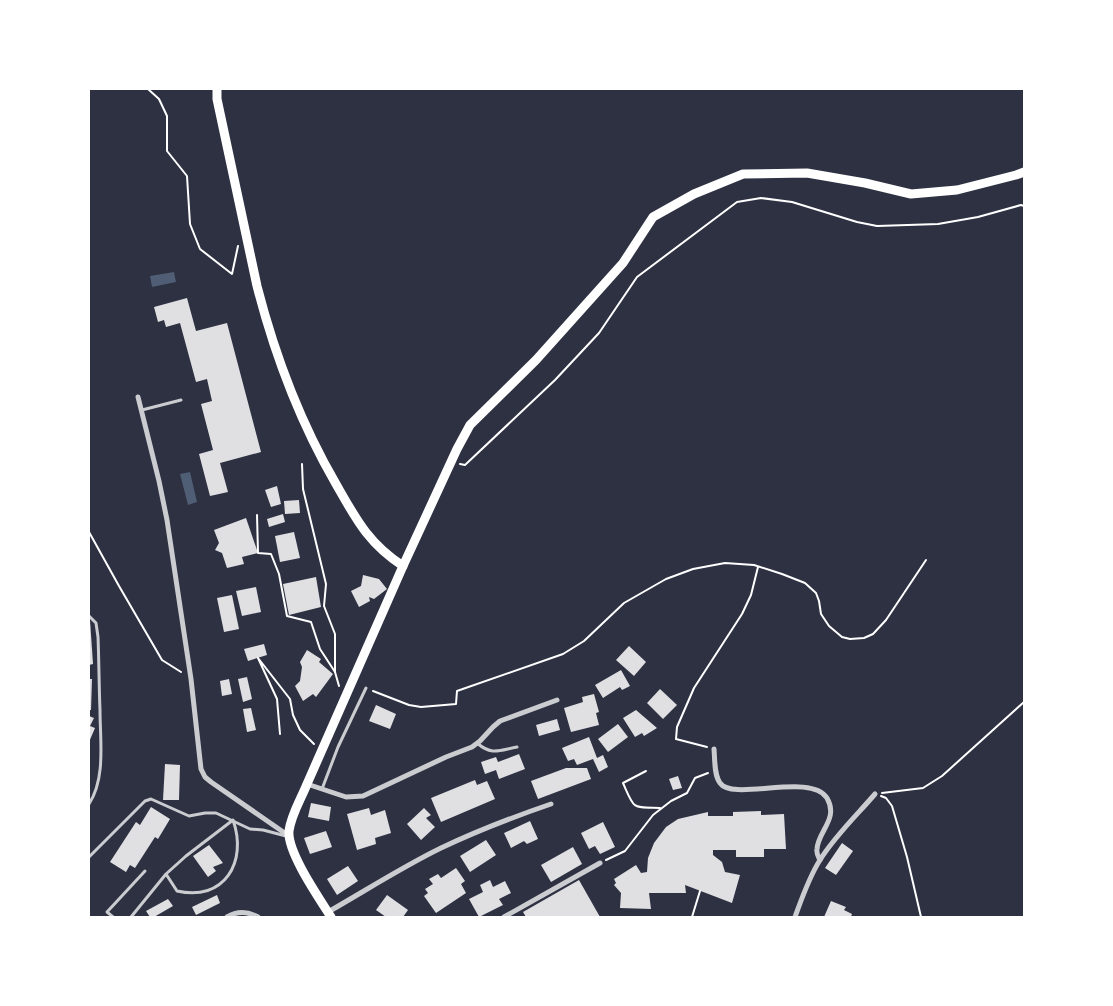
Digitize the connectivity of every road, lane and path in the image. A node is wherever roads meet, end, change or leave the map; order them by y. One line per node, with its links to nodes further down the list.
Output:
1 (148, 89): 5 (path)
2 (217, 89): 14 (main road)
3 (1024, 172): 9 (main road)
4 (1024, 206): 9 (path)
5 (240, 240)
6 (138, 397): 8 (street)
7 (181, 400): 8 (lane)
8 (142, 410): 17 (street)
9 (450, 463): 14 (main road)
10 (302, 464): 11 (path)
11 (257, 515)
12 (89, 532): 17 (path)
13 (926, 560): 15 (path)
14 (403, 566): 25 (main road)
15 (758, 566): 18 (path); 24 (path)
16 (89, 616): 31 (lane)
17 (191, 679): 35 (street)
18 (366, 688): 29 (lane)
19 (558, 700): 22 (street)
20 (1024, 702): 30 (path)
21 (280, 734): 25 (path)
22 (478, 744): 23 (lane); 29 (street)
23 (517, 746)
24 (714, 749): 27 (street)
25 (322, 751): 28 (main road)
26 (646, 771): 33 (path)
27 (716, 771): 33 (path); 37 (street)
28 (307, 784): 29 (street); 35 (main road)
29 (322, 789)
30 (875, 794): 37 (street); 50 (path)
31 (89, 804)
32 (551, 804): 42 (street)
33 (662, 808): 38 (path)
34 (233, 820): 35 (lane); 36 (lane); 40 (lane); 40 (lane)
35 (289, 837): 42 (main road)
36 (89, 857)
37 (820, 860): 49 (street)
38 (600, 863): 47 (street)
39 (145, 871): 43 (lane)
40 (166, 874): 44 (lane)
41 (700, 891): 48 (path)
42 (329, 915)
43 (113, 917)
44 (131, 917)
45 (227, 917): 46 (street)
46 (258, 917)
47 (504, 917)
48 (692, 917)
49 (794, 917)
50 (922, 917)

